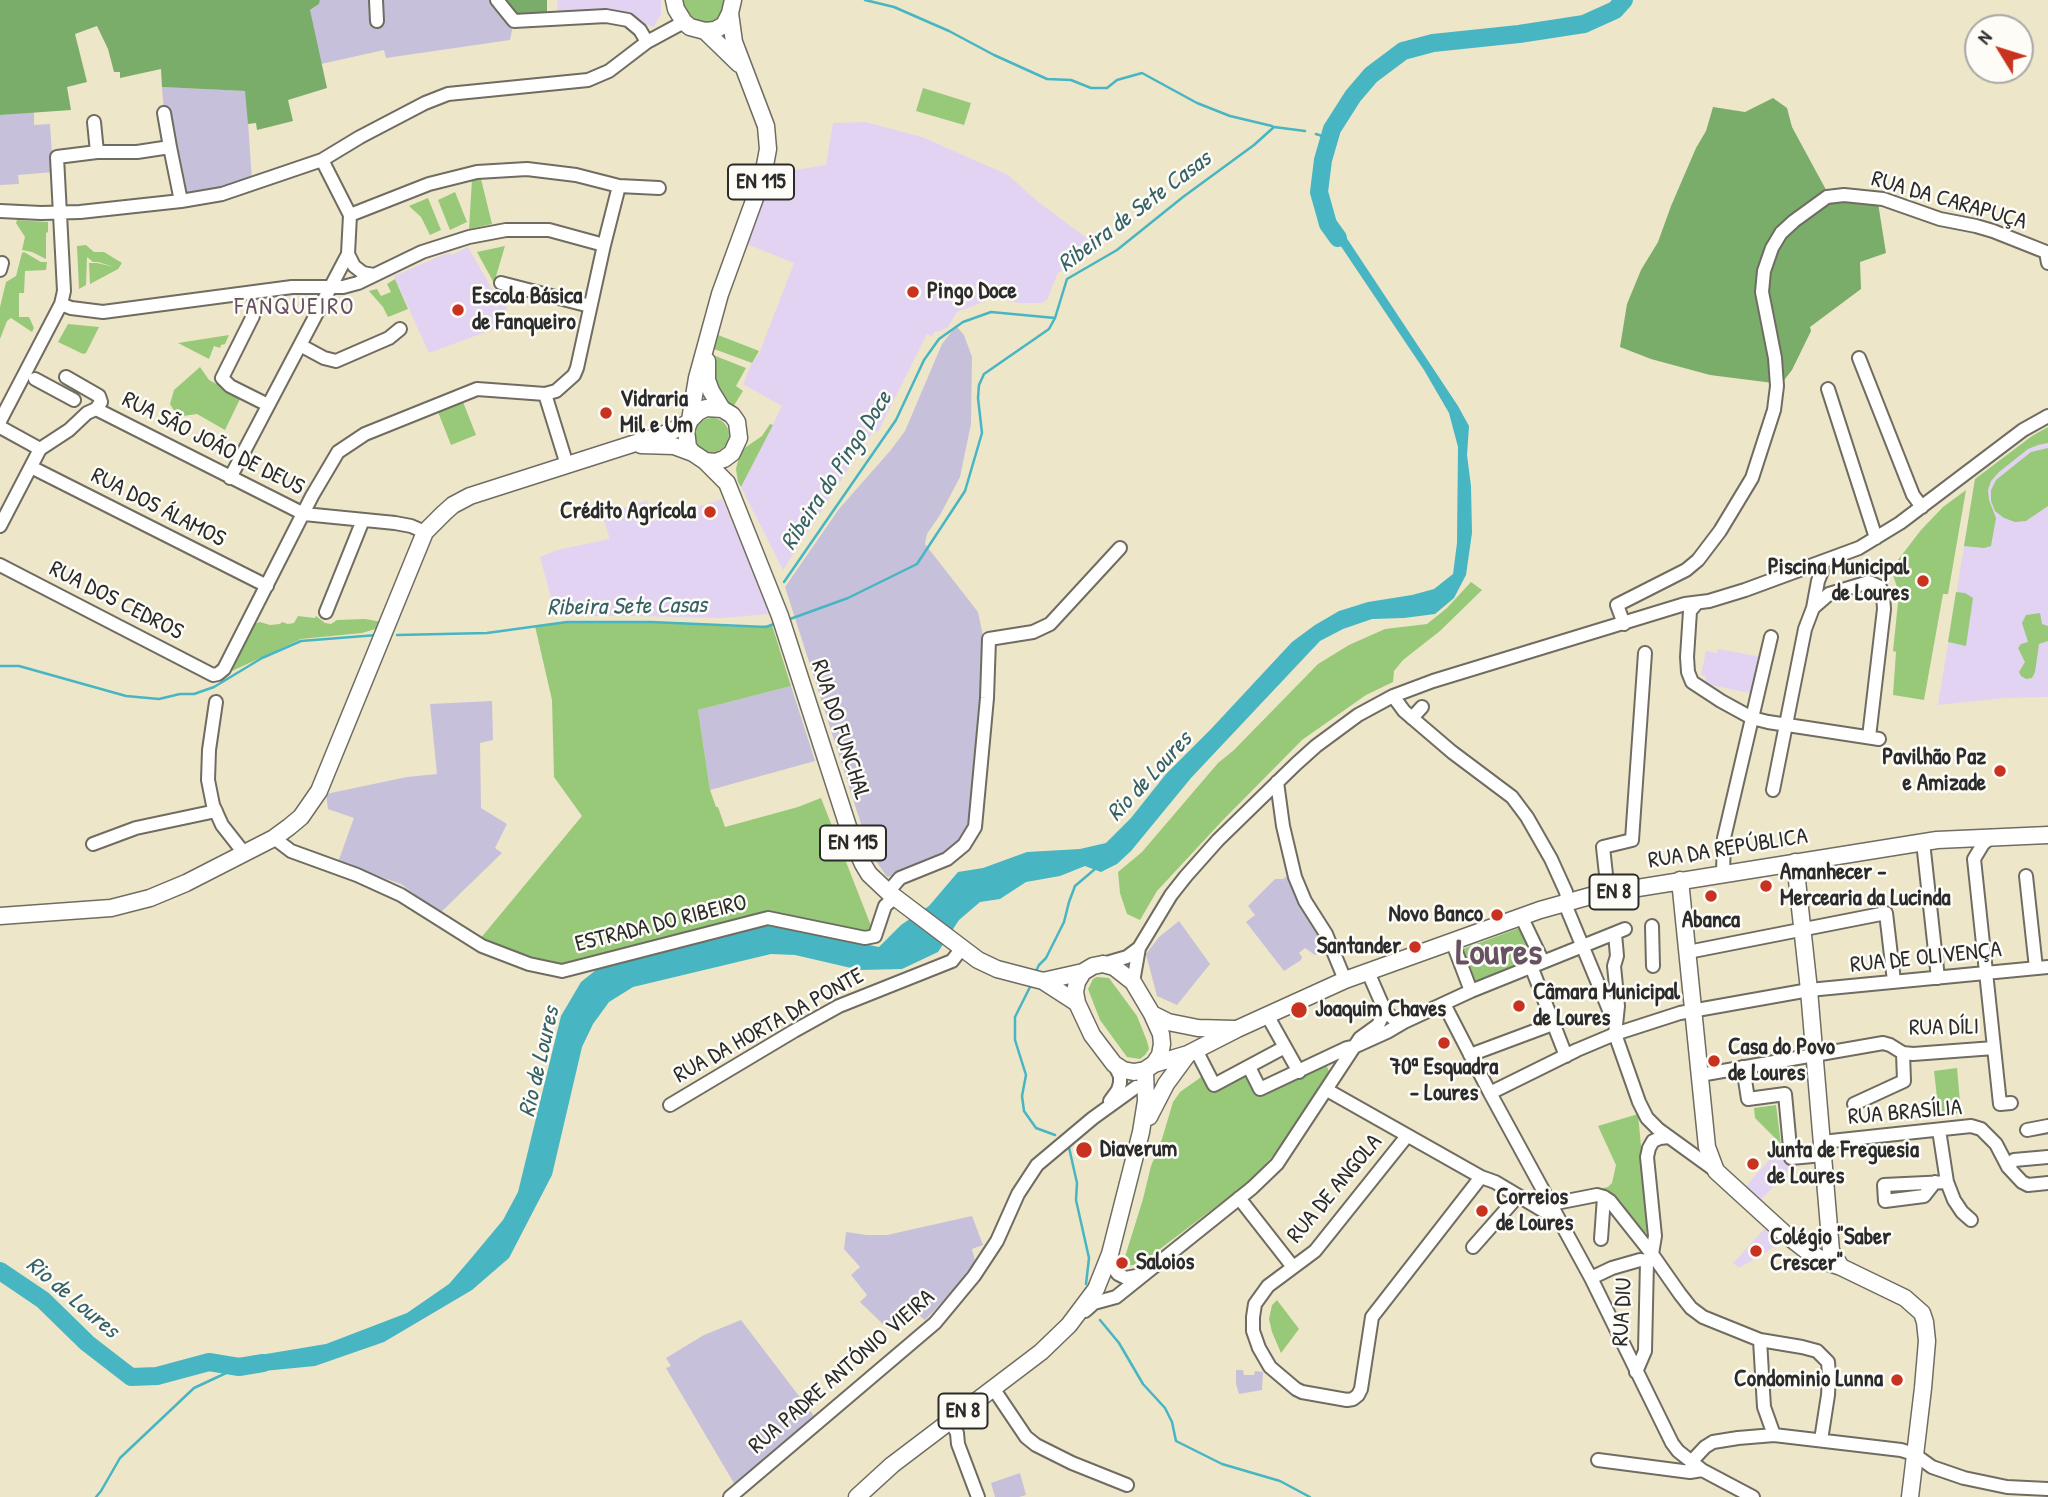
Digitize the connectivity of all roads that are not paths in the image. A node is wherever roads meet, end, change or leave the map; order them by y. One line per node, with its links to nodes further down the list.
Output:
1 (376, 0): 5 (street)
2 (497, 0): 8 (street)
3 (674, 0): 6 (main road)
4 (731, 7): 7 (main road); 9 (main road)
5 (377, 21)
6 (684, 22): 7 (main road); 8 (street)
7 (705, 32): 9 (main road)
8 (646, 42): 14 (street)
9 (743, 68): 31 (main road, EN 115)
10 (164, 113): 12 (street)
11 (94, 122): 13 (street)
12 (170, 147): 13 (street); 17 (street)
13 (97, 152): 19 (street)
14 (322, 160): 17 (street); 20 (street)
15 (619, 186): 16 (street); 20 (street); 21 (street)
16 (659, 188)
17 (181, 201): 19 (street)
18 (0, 211): 19 (street)
19 (61, 213): 27 (street)
20 (350, 215): 22 (street)
21 (604, 245): 24 (street); 28 (street)
22 (348, 254): 24 (street); 26 (street)
23 (2048, 263): 70 (street, RUA DA CARAPUÇA)
24 (374, 275): 26 (street)
25 (501, 283): 28 (street)
26 (330, 287): 27 (street); 32 (street)
27 (61, 304): 42 (street)
28 (590, 306): 37 (street)
29 (253, 316): 38 (street)
30 (400, 329): 32 (street)
31 (709, 337): 40 (main road); 43 (main road)
32 (300, 345): 38 (street)
33 (1859, 358): 53 (street)
34 (66, 377): 39 (street)
35 (35, 379): 39 (street)
36 (1828, 389): 58 (street)
37 (545, 394): 49 (street); 54 (street)
38 (268, 405): 51 (street)
39 (84, 407): 46 (street, RUA SÃO JOÃO DE DEUS); 51 (street, RUA SÃO JOÃO DE DEUS)
40 (722, 409): 43 (main road); 47 (main road)
41 (2048, 415): 53 (street)
42 (0, 421)
43 (689, 421): 45 (main road); 48 (main road)
44 (0, 427): 46 (street)
45 (632, 444): 48 (main road); 49 (main road)
46 (40, 449): 50 (street)
47 (732, 453): 48 (main road); 52 (main road)
48 (699, 457): 52 (main road, RUA DO FUNCHAL)
49 (567, 465): 57 (main road)
50 (31, 467): 56 (street); 65 (street, RUA DOS ÁLAMOS)
51 (230, 478): 54 (street, RUA SÃO JOÃO DE DEUS)
52 (727, 484): 95 (main road, RUA DO FUNCHAL / EN 115)
53 (1922, 507): 58 (street)
54 (304, 514): 55 (street, RUA SÃO JOÃO DE DEUS); 65 (street)
55 (363, 520): 57 (street, RUA SÃO JOÃO DE DEUS); 69 (street)
56 (0, 526)
57 (425, 532): 84 (main road)
58 (1876, 538): 60 (street)
59 (1120, 548): 95 (street)
60 (1858, 548): 62 (street); 63 (street)
61 (0, 565): 65 (street, RUA DOS CEDROS)
62 (1822, 571): 63 (street); 64 (street)
63 (1804, 573): 67 (street); 68 (street)
64 (1817, 585): 66 (street); 68 (street)
65 (267, 586)
66 (1829, 594): 68 (street); 78 (street)
67 (1698, 605): 70 (street); 77 (street)
68 (1812, 608): 78 (street)
69 (326, 612)
70 (1623, 624): 73 (street)
71 (1771, 637): 77 (street)
72 (1645, 653): 94 (street)
73 (1393, 696): 76 (street); 79 (street)
74 (216, 702): 81 (street)
75 (1422, 707): 76 (street)
76 (1408, 714): 96 (street)
77 (1752, 718): 78 (street); 91 (street)
78 (1786, 725): 80 (street)
79 (1277, 782): 104 (street); 114 (street)
80 (1773, 790)
81 (216, 811): 87 (street); 88 (street)
82 (2048, 835): 83 (main road, RUA DA REPÚBLICA)
83 (1992, 836): 85 (main road, RUA DA REPÚBLICA); 89 (street)
84 (274, 838): 88 (main road); 95 (street, ESTRADA DO RIBEIRO)
85 (1958, 838): 86 (main road, RUA DA REPÚBLICA); 89 (street)
86 (1923, 842): 90 (main road, RUA DA REPÚBLICA); 113 (street)
87 (93, 844)
88 (244, 853): 97 (main road)
89 (1974, 859): 112 (street)
90 (1795, 862): 91 (main road, RUA DA REPÚBLICA); 100 (main road)
91 (1723, 873): 93 (main road, RUA DA REPÚBLICA)
92 (2026, 876): 109 (street)
93 (1680, 880): 94 (main road, RUA DA REPÚBLICA / EN 8); 105 (main road)
94 (1608, 893): 96 (main road, RUA DA REPÚBLICA / EN 8)
95 (896, 898): 102 (main road, RUA DO FUNCHAL / EN 115)
96 (1567, 903): 98 (main road, RUA DA REPÚBLICA / EN 8); 103 (street)
97 (0, 916)
98 (1521, 916): 101 (main road, RUA DA REPÚBLICA / EN 8); 107 (street)
99 (1652, 926): 108 (street)
100 (1802, 929): 105 (street); 116 (street); 118 (main road)
101 (1452, 941): 111 (main road, RUA DA REPÚBLICA / EN 8); 119 (street)
102 (957, 945): 115 (main road, RUA DO FUNCHAL / EN 115); 150 (street, RUA DA HORTA DA PONTE)
103 (1584, 947): 107 (street); 129 (street); 129 (street)
104 (1139, 948): 106 (street); 117 (street)
105 (1688, 952): 123 (main road)
106 (1104, 964): 110 (main road, RUA DO FUNCHAL); 117 (main road)
107 (1537, 964): 119 (street); 127 (street)
108 (1653, 965)
109 (2042, 968): 112 (street, RUA DE OLIVENÇA)
110 (1083, 972): 115 (main road, RUA DO FUNCHAL); 120 (main road)
111 (1368, 972): 114 (main road, RUA DA REPÚBLICA / EN 8); 122 (street)
112 (1986, 972): 113 (street, RUA DE OLIVENÇA); 132 (street)
113 (1938, 978): 116 (street, RUA DE OLIVENÇA)
114 (1345, 980): 125 (main road, RUA DA REPÚBLICA / EN 8)
115 (1043, 981): 120 (main road, RUA DO FUNCHAL)
116 (1894, 981): 118 (street, RUA DE OLIVENÇA)
117 (1133, 982): 124 (main road)
118 (1809, 990): 123 (street, RUA DE OLIVENÇA); 137 (main road)
119 (1471, 991): 121 (street)
120 (1077, 1003): 138 (main road)
121 (1444, 1004): 126 (street); 135 (street)
122 (1385, 1011): 126 (street); 130 (street)
123 (1694, 1011): 129 (street, RUA DE OLIVENÇA); 143 (main road)
124 (1152, 1014): 128 (main road, RUA DA REPÚBLICA); 139 (main road)
125 (1267, 1015): 128 (main road, RUA DA REPÚBLICA / EN 8); 131 (street)
126 (1404, 1023): 130 (street)
127 (1553, 1024): 135 (street); 136 (street)
128 (1237, 1029): 133 (main road, RUA DA REPÚBLICA)
129 (1615, 1030): 136 (street, RUA DE OLIVENÇA); 157 (street)
130 (1356, 1046): 142 (street); 145 (street)
131 (1285, 1047): 140 (street); 142 (street)
132 (1994, 1048): 134 (street, RUA DÍLI); 148 (street)
133 (1192, 1052): 139 (main road, RUA DA REPÚBLICA); 140 (street); 155 (main road)
134 (1903, 1053): 137 (street, RUA DÍLI); 149 (street)
135 (1470, 1055): 146 (street)
136 (1566, 1056): 146 (street, RUA DE OLIVENÇA)
137 (1814, 1056): 141 (street, RUA DÍLI); 158 (main road)
138 (1118, 1067): 139 (main road, RUA DA REPÚBLICA); 144 (main road); 151 (street, RUA PADRE ANTÓNIO VIEIRA)
139 (1149, 1067): 147 (main road)
140 (1249, 1067): 142 (street)
141 (1743, 1067): 143 (street, RUA DÍLI); 158 (street, RUA BRASÍLIA)
142 (1299, 1072)
143 (1700, 1075): 161 (main road)
144 (1136, 1087): 147 (main road); 151 (street, RUA PADRE ANTÓNIO VIEIRA)
145 (1327, 1090): 156 (street); 166 (street)
146 (1490, 1093): 167 (street)
147 (1146, 1101): 155 (main road, EN 8)
148 (2011, 1103)
149 (1854, 1104)
150 (670, 1105)
151 (1103, 1110): 195 (street, RUA PADRE ANTÓNIO VIEIRA)
152 (2048, 1126): 154 (street)
153 (1939, 1130): 158 (street, RUA BRASÍLIA); 160 (street, RUA BRASÍLIA); 169 (street)
154 (2027, 1130)
155 (1141, 1132): 174 (main road, EN 8)
156 (1407, 1136): 162 (street); 176 (street, RUA DE ANGOLA)
157 (1669, 1137): 161 (street); 175 (street, RUA DIU)
158 (1822, 1148): 170 (main road)
159 (2048, 1157): 160 (street)
160 (2008, 1167): 163 (street, RUA BRASÍLIA)
161 (1716, 1171): 172 (main road)
162 (1481, 1177): 164 (street); 176 (street, RUA DE ANGOLA)
163 (2048, 1183)
164 (1518, 1196): 168 (street); 173 (street)
165 (1604, 1197): 167 (street); 171 (street); 175 (street)
166 (1239, 1198): 176 (street); 178 (street)
167 (1551, 1204): 168 (street)
168 (1559, 1220): 179 (street)
169 (1972, 1220)
170 (1829, 1223): 172 (main road); 177 (main road)
171 (1601, 1239)
172 (1796, 1241): 177 (main road)
173 (1473, 1247)
174 (1110, 1254): 178 (street); 180 (main road, EN 8)
175 (1649, 1258): 179 (street); 183 (street); 184 (street, RUA DIU)
176 (1293, 1267)
177 (1841, 1267): 189 (main road)
178 (1141, 1275): 180 (street); 181 (street)
179 (1591, 1278): 184 (street)
180 (1099, 1283): 181 (street); 182 (main road, EN 8)
181 (1121, 1293): 182 (street)
182 (1069, 1325): 185 (main road, EN 8)
183 (1760, 1340): 187 (street); 188 (street)
184 (1636, 1372): 191 (street)
185 (993, 1388): 186 (main road, EN 8); 193 (street)
186 (946, 1424): 196 (main road, EN 8); 197 (street)
187 (1774, 1435): 188 (street); 191 (street)
188 (1821, 1440): 189 (street)
189 (1914, 1454): 194 (street); 199 (main road)
190 (1598, 1460): 192 (street)
191 (1691, 1462): 192 (street)
192 (1702, 1470): 198 (street)
193 (1127, 1485)
194 (2048, 1489)
195 (730, 1497)
196 (858, 1497)
197 (978, 1497)
198 (1753, 1497)
199 (1910, 1497)

